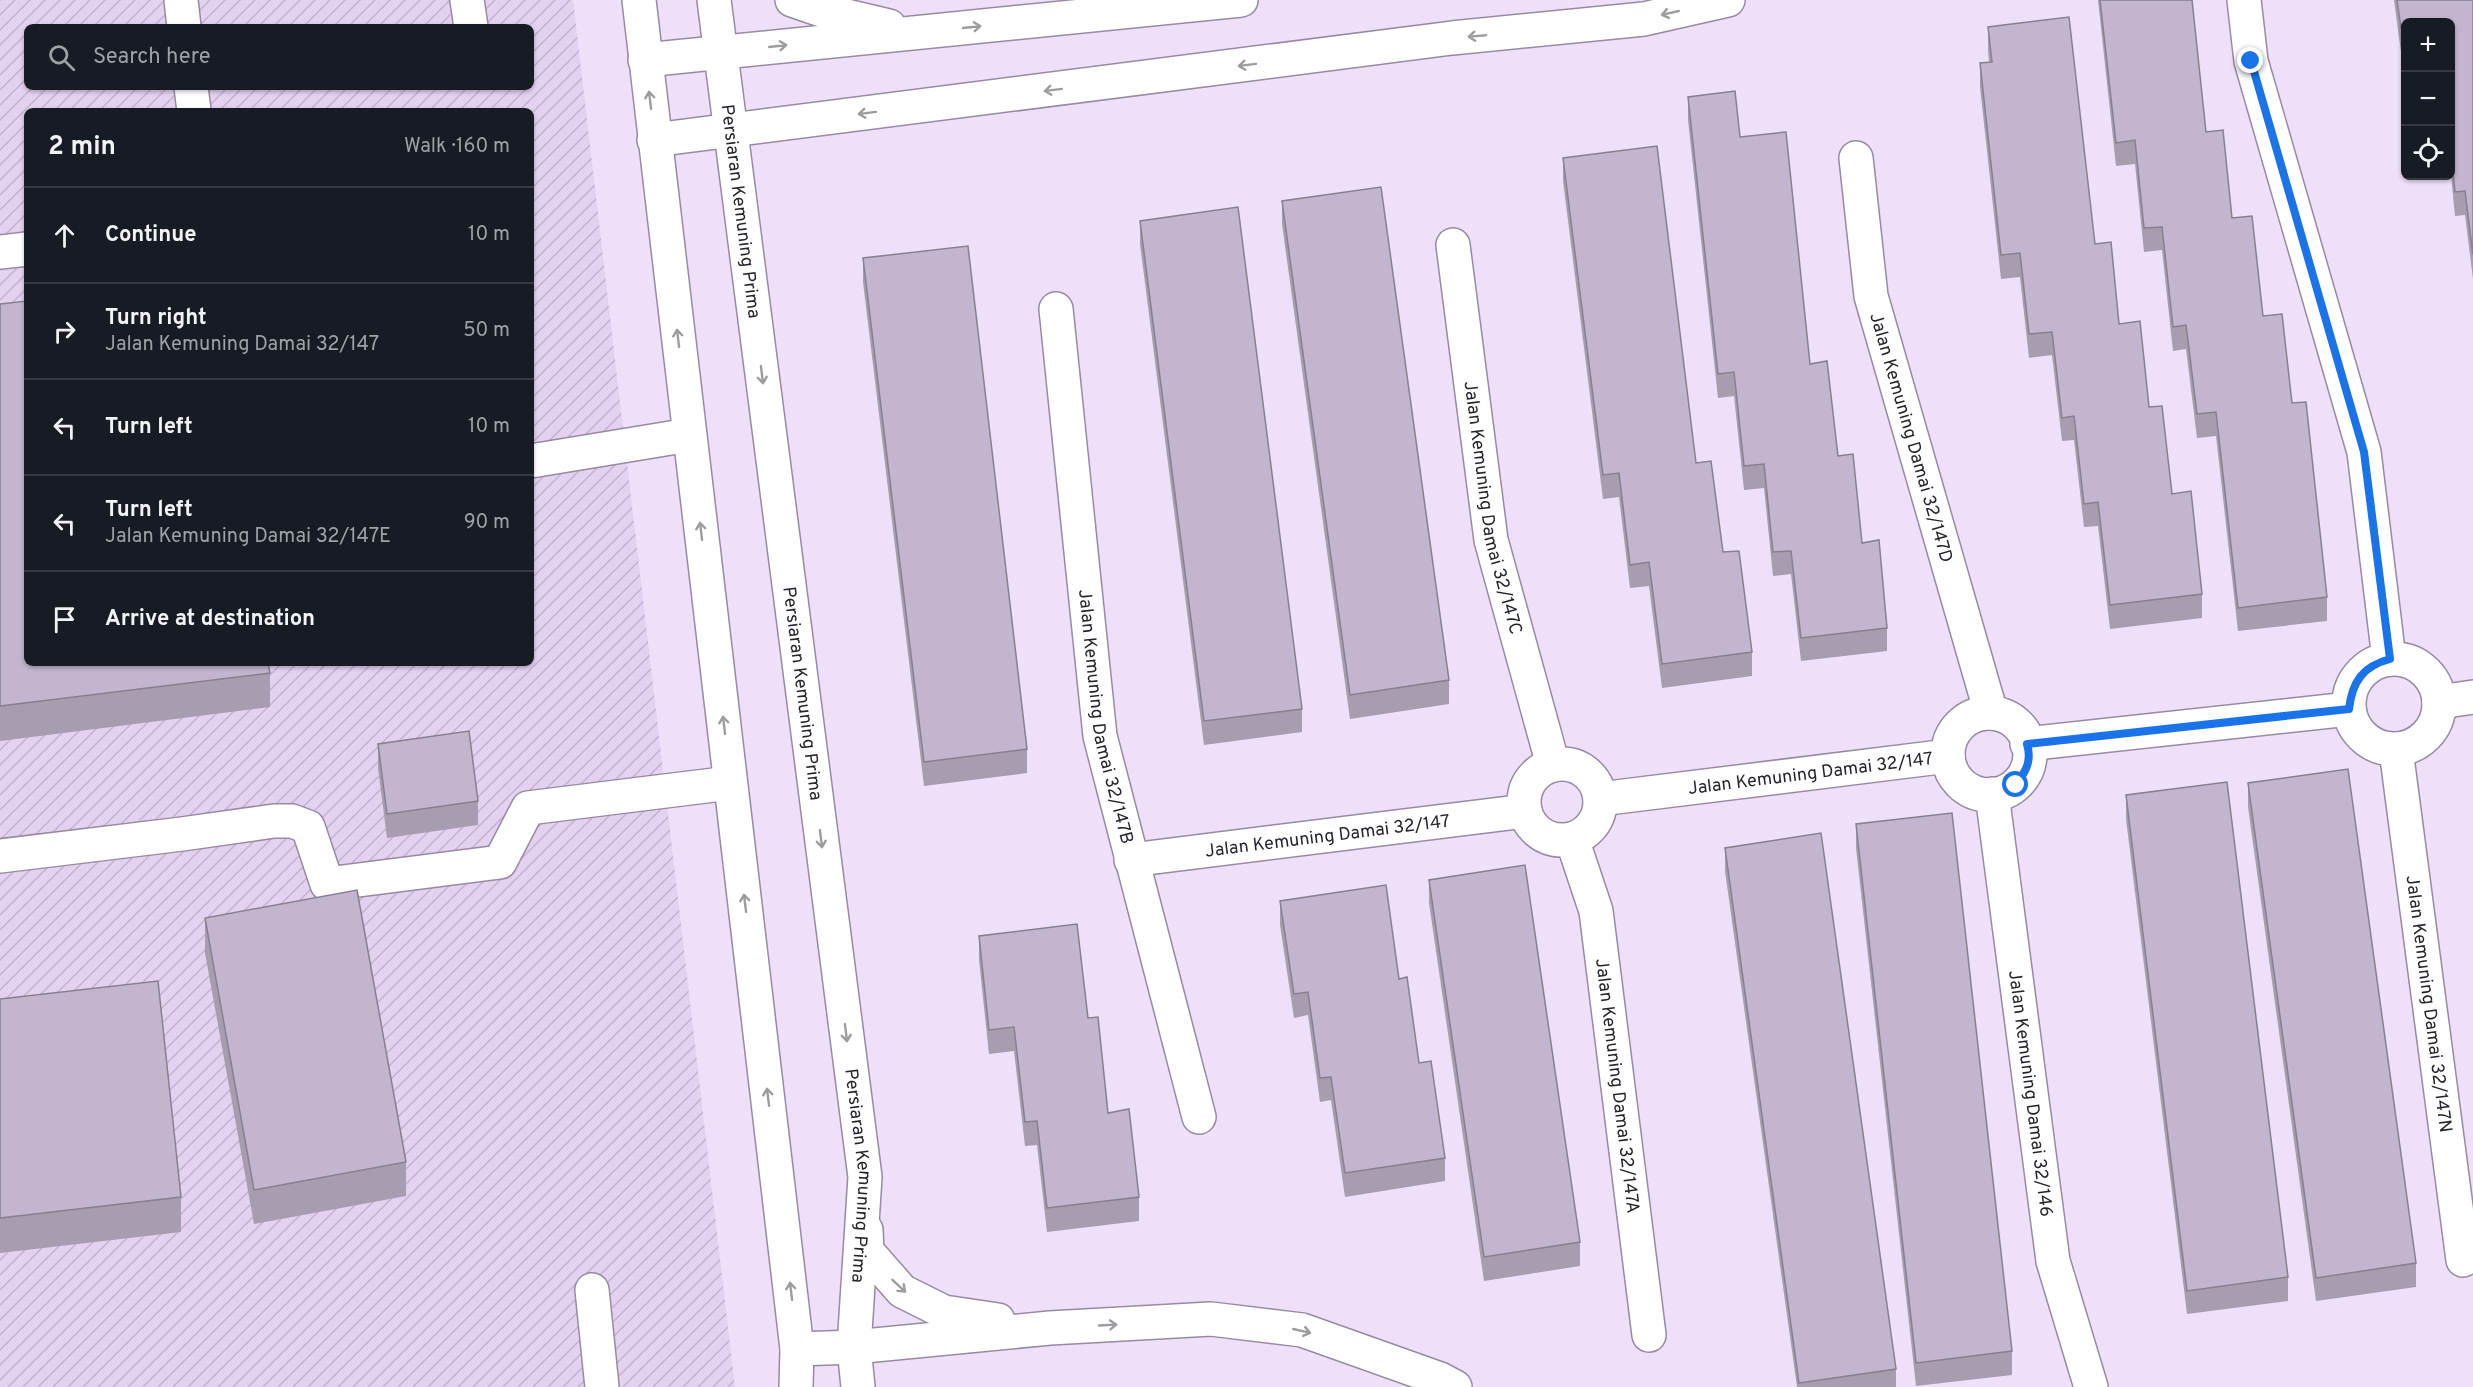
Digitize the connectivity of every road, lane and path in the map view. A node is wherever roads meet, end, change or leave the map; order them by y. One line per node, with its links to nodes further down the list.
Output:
1 (181, 0): 9 (main road)
2 (467, 0): 10 (main road)
3 (639, 0): 13 (main road)
4 (714, 0): 12 (main road, Persiaran Kemuning Prima)
5 (792, 0): 11 (main road)
6 (1241, 0): 11 (main road, one-way to 6)
7 (1728, 0): 16 (main road, one-way to 16)
8 (2244, 0): 25 (main road)
9 (184, 24)
10 (471, 24)
11 (915, 32): 12 (main road, one-way to 11)
12 (720, 52): 13 (main road); 16 (main road, Persiaran Kemuning Prima)
13 (645, 60): 17 (main road, one-way to 13)
14 (191, 90): 15 (main road)
15 (194, 108)
16 (730, 130): 17 (main road); 42 (main road, Persiaran Kemuning Prima, one-way to 42)
17 (654, 140): 23 (main road, one-way to 17)
18 (1856, 158): 29 (main road, Jalan Kemuning Damai 32/147D)
19 (1453, 245): 33 (main road, Jalan Kemuning Damai 32/147C)
20 (24, 249): 21 (main road)
21 (0, 252)
22 (1056, 309): 40 (main road, Jalan Kemuning Damai 32/147B)
23 (689, 435): 24 (main road); 34 (main road, one-way to 23)
24 (534, 461)
25 (2390, 659): 27 (main road); 28 (main road)
26 (2473, 697): 27 (main road)
27 (2439, 702): 31 (main road)
28 (2349, 709): 30 (main road); 31 (main road)
29 (1991, 713): 30 (main road); 32 (main road)
30 (2027, 744): 35 (main road)
31 (2396, 750): 43 (main road, Jalan Kemuning Damai 32/147N)
32 (1948, 756): 35 (main road); 36 (main road, Jalan Kemuning Damai 32/147)
33 (1553, 765): 36 (main road); 37 (main road)
34 (730, 783): 39 (main road); 48 (main road, one-way to 34)
35 (1992, 794): 53 (main road, Jalan Kemuning Damai 32/146)
36 (1600, 799): 38 (main road)
37 (1525, 811): 38 (main road); 40 (main road, Jalan Kemuning Damai 32/147)
38 (1572, 839): 46 (main road, Jalan Kemuning Damai 32/147A)
39 (0, 856)
40 (1131, 860): 41 (main road, Jalan Kemuning Damai 32/147B)
41 (1199, 1117)
42 (865, 1177): 45 (main road, one-way to 45); 47 (main road, Persiaran Kemuning Prima)
43 (2463, 1260)
44 (592, 1290): 50 (main road)
45 (1050, 1328): 47 (main road); 49 (main road, one-way to 49)
46 (1649, 1335)
47 (854, 1347): 48 (main road); 52 (main road, Persiaran Kemuning Prima)
48 (797, 1349): 51 (main road)
49 (1444, 1384)
50 (602, 1387)
51 (796, 1387)
52 (858, 1387)
53 (2091, 1387)

